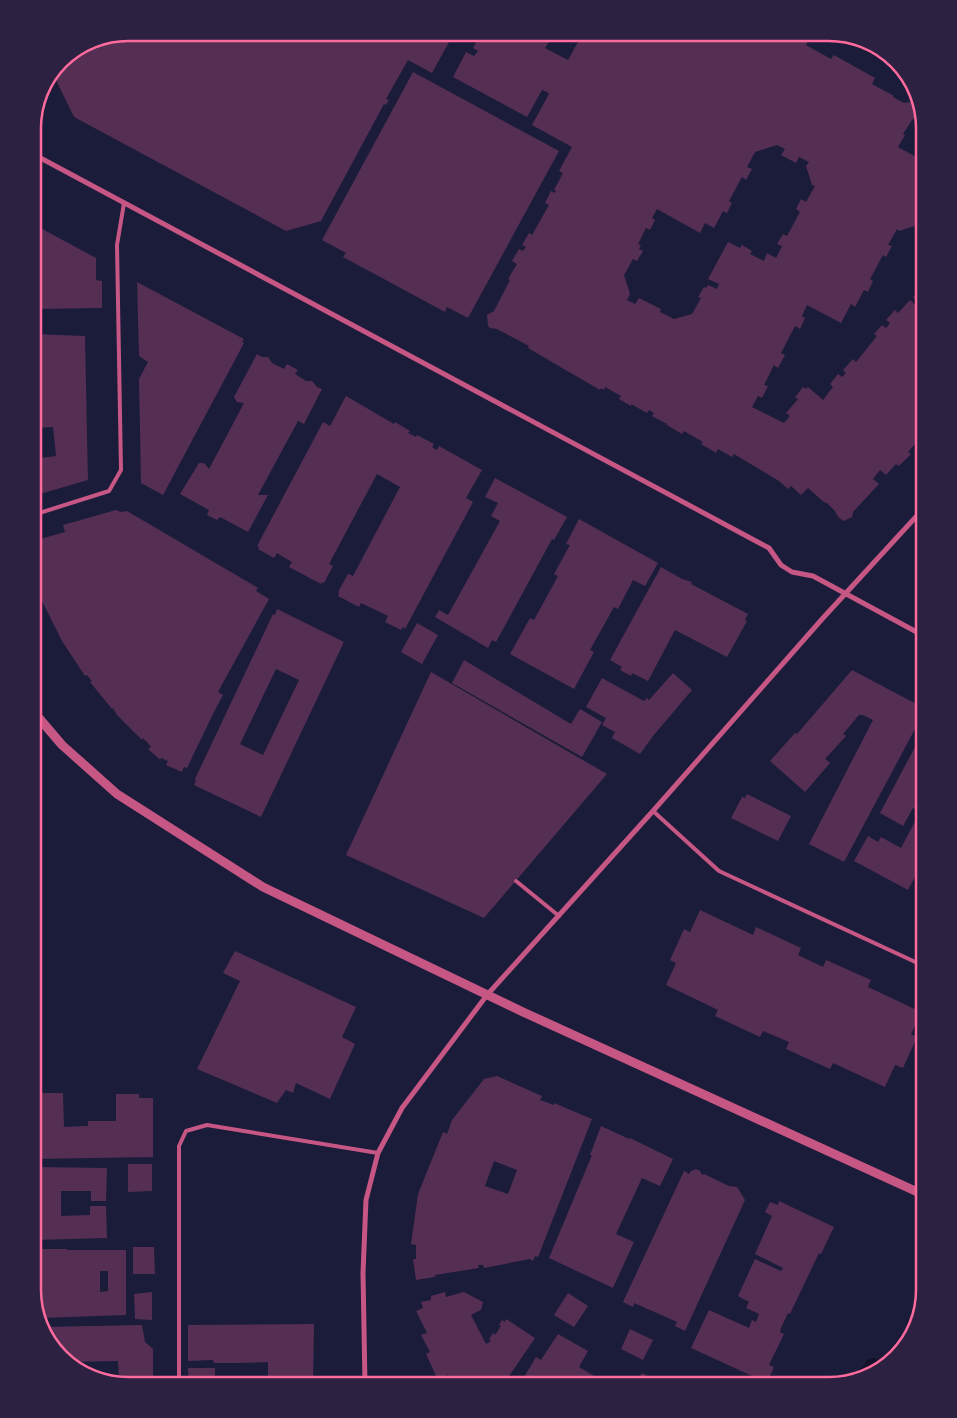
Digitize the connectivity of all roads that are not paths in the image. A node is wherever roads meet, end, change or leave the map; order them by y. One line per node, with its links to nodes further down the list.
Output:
1 (41, 158): 2 (street)
2 (124, 203): 3 (lane); 5 (street)
3 (41, 512)
4 (916, 517): 5 (street)
5 (848, 594): 6 (street); 8 (street)
6 (916, 632)
7 (41, 720): 12 (street)
8 (653, 811): 10 (street); 11 (lane)
9 (516, 881): 10 (lane)
10 (559, 916): 12 (street)
11 (916, 962)
12 (487, 995): 13 (street); 14 (street)
13 (378, 1153): 15 (lane); 16 (street)
14 (916, 1191)
15 (179, 1377)
16 (365, 1377)

